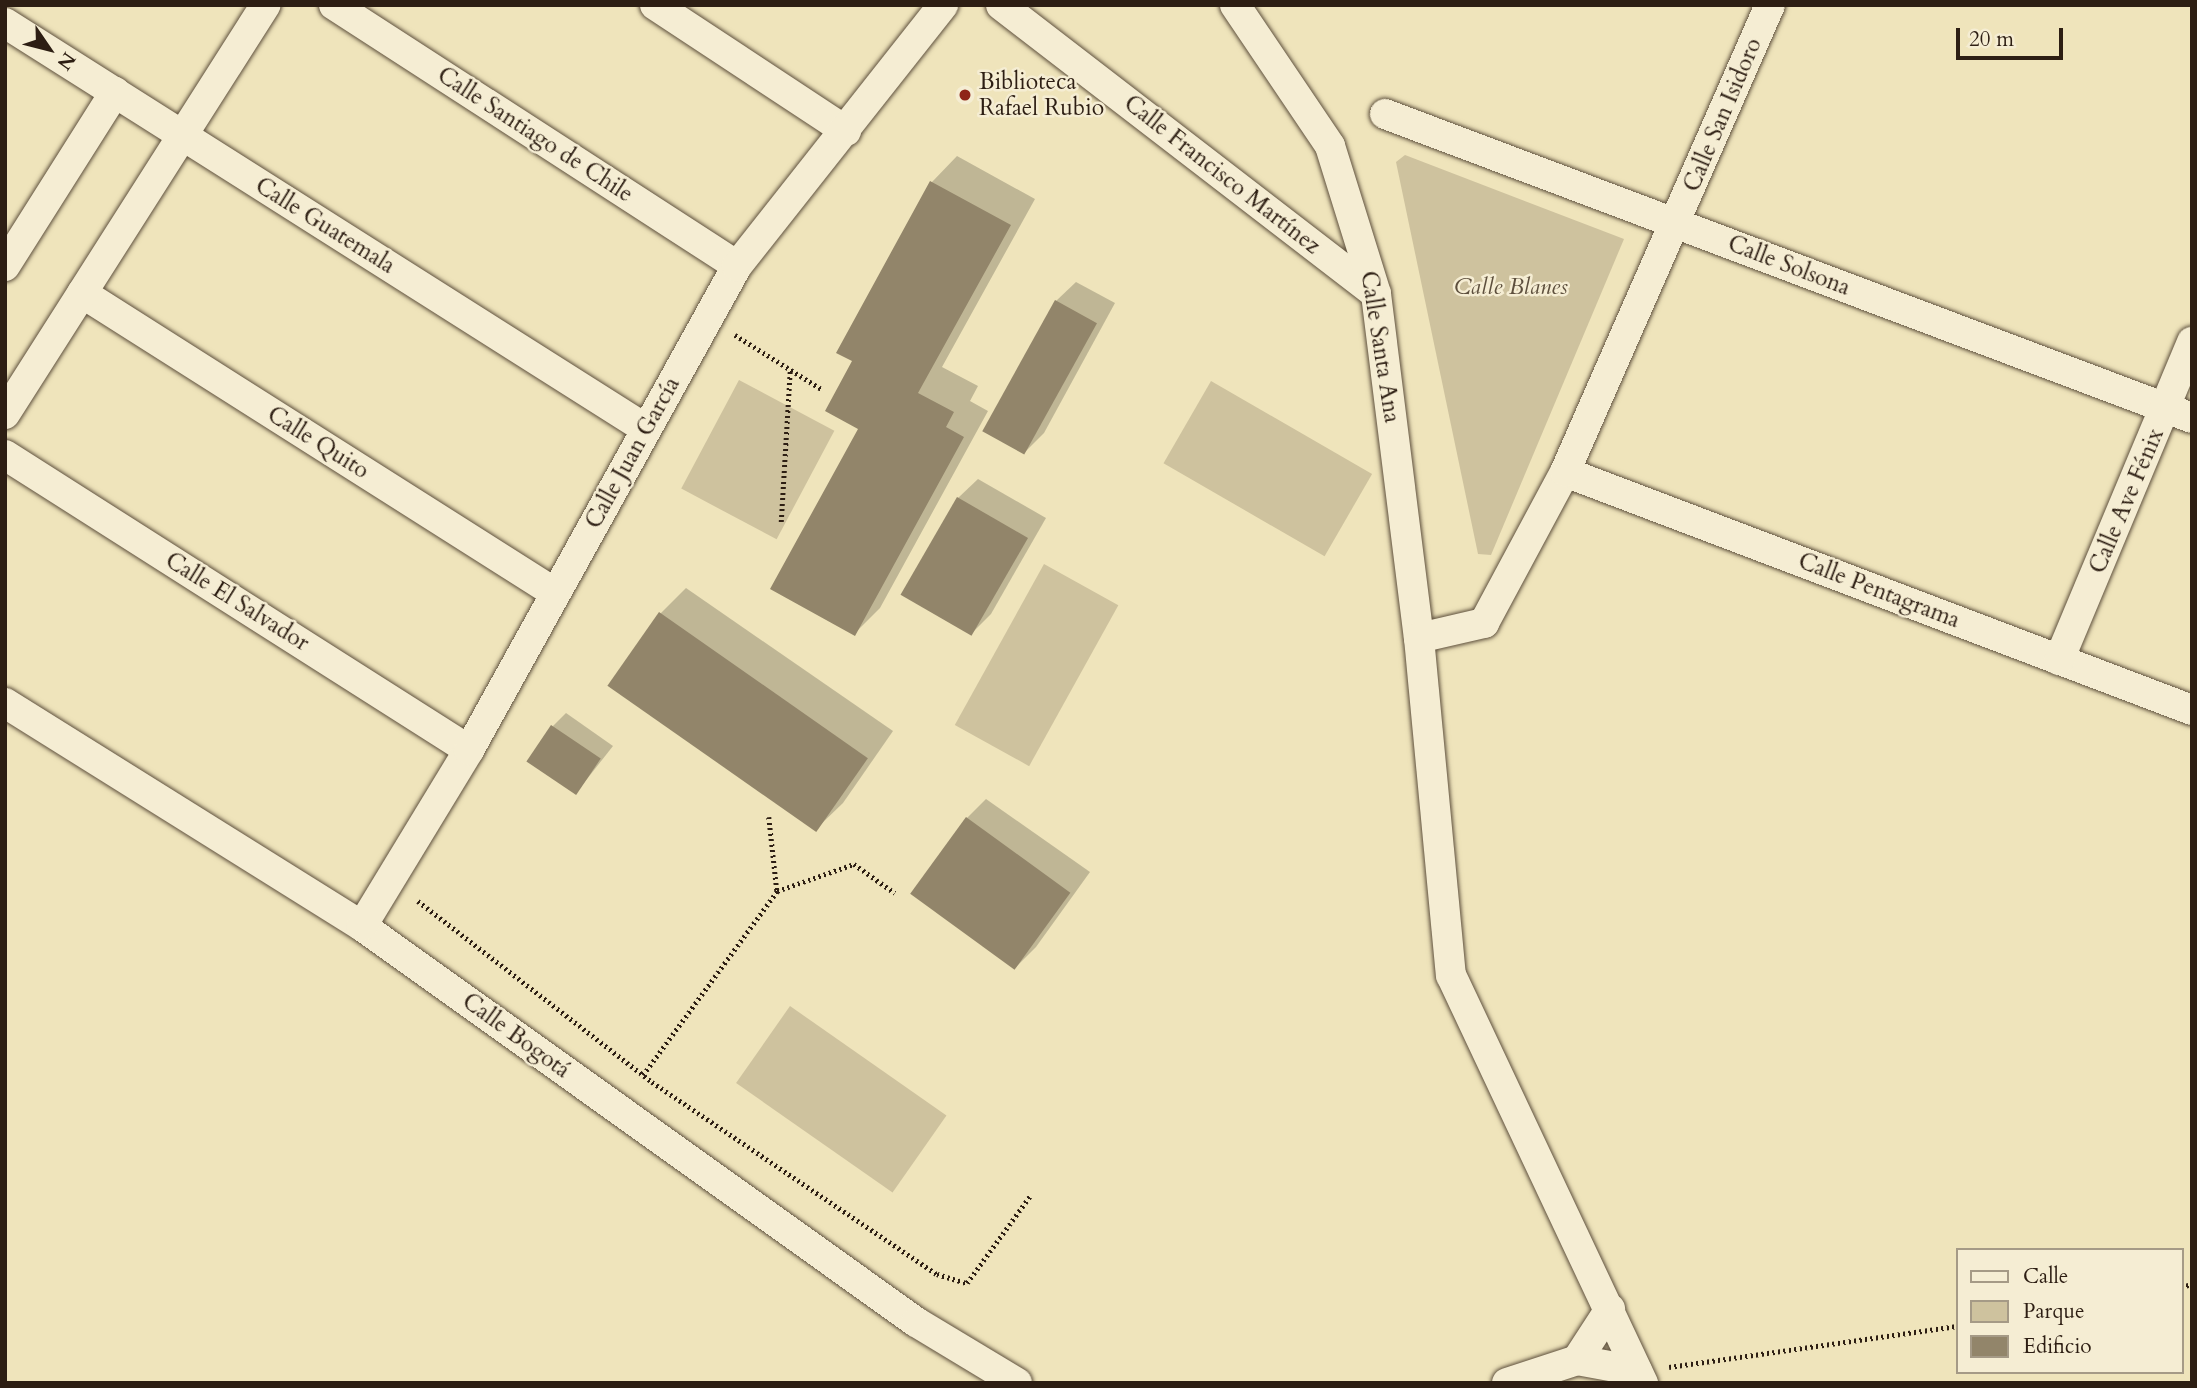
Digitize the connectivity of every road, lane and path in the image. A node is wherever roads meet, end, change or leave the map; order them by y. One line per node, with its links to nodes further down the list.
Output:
1 (266, 5): 12 (street)
2 (334, 5): 15 (street, Calle Santiago de Chile)
3 (655, 5): 11 (street)
4 (943, 5): 11 (street, Calle Juan García)
5 (1001, 5): 17 (street, Calle Francisco Martínez)
6 (1235, 5): 17 (street, Calle Santa Ana)
7 (1770, 5): 13 (street, Calle San Isidoro)
8 (5, 23): 9 (street, Calle Guatemala)
9 (115, 92): 12 (street, Calle Guatemala); 14 (street)
10 (1385, 114): 13 (street, Calle Solsona)
11 (846, 131): 15 (street, Calle Juan García)
12 (183, 136): 16 (street); 22 (street, Calle Guatemala)
13 (1677, 224): 21 (street, Calle Solsona); 24 (street)
14 (8, 254)
15 (737, 266): 22 (street, Calle Juan García)
16 (82, 293): 20 (street); 26 (street, Calle Quito)
17 (1376, 294): 27 (street, Calle Santa Ana)
18 (2192, 342): 21 (street, Calle Ave Fénix)
19 (790, 370): 25 (path)
20 (5, 414)
21 (2179, 414): 28 (street, Calle Ave Fénix)
22 (646, 429): 26 (street, Calle Juan García)
23 (5, 455): 31 (street, Calle El Salvador)
24 (1565, 472): 27 (street); 28 (street, Calle Pentagrama)
25 (781, 522)
26 (555, 593): 31 (street, Calle Juan García)
27 (1419, 638): 39 (street, Calle Santa Ana)
28 (2059, 660): 30 (street, Calle Pentagrama)
29 (5, 703): 36 (street, Calle Bogotá)
30 (2192, 710)
31 (469, 750): 36 (street, Calle Juan García)
32 (769, 817): 34 (path)
33 (424, 890): 37 (path)
34 (777, 891): 35 (path); 37 (path)
35 (895, 893)
36 (362, 926): 43 (street, Calle Bogotá)
37 (643, 1075): 38 (path)
38 (1030, 1196)
39 (1611, 1309): 41 (street); 42 (street, Calle Santa Ana)
40 (1955, 1326): 42 (path)
41 (1577, 1360): 42 (street); 44 (street)
42 (1640, 1377)
43 (1017, 1383)
44 (1507, 1383)

